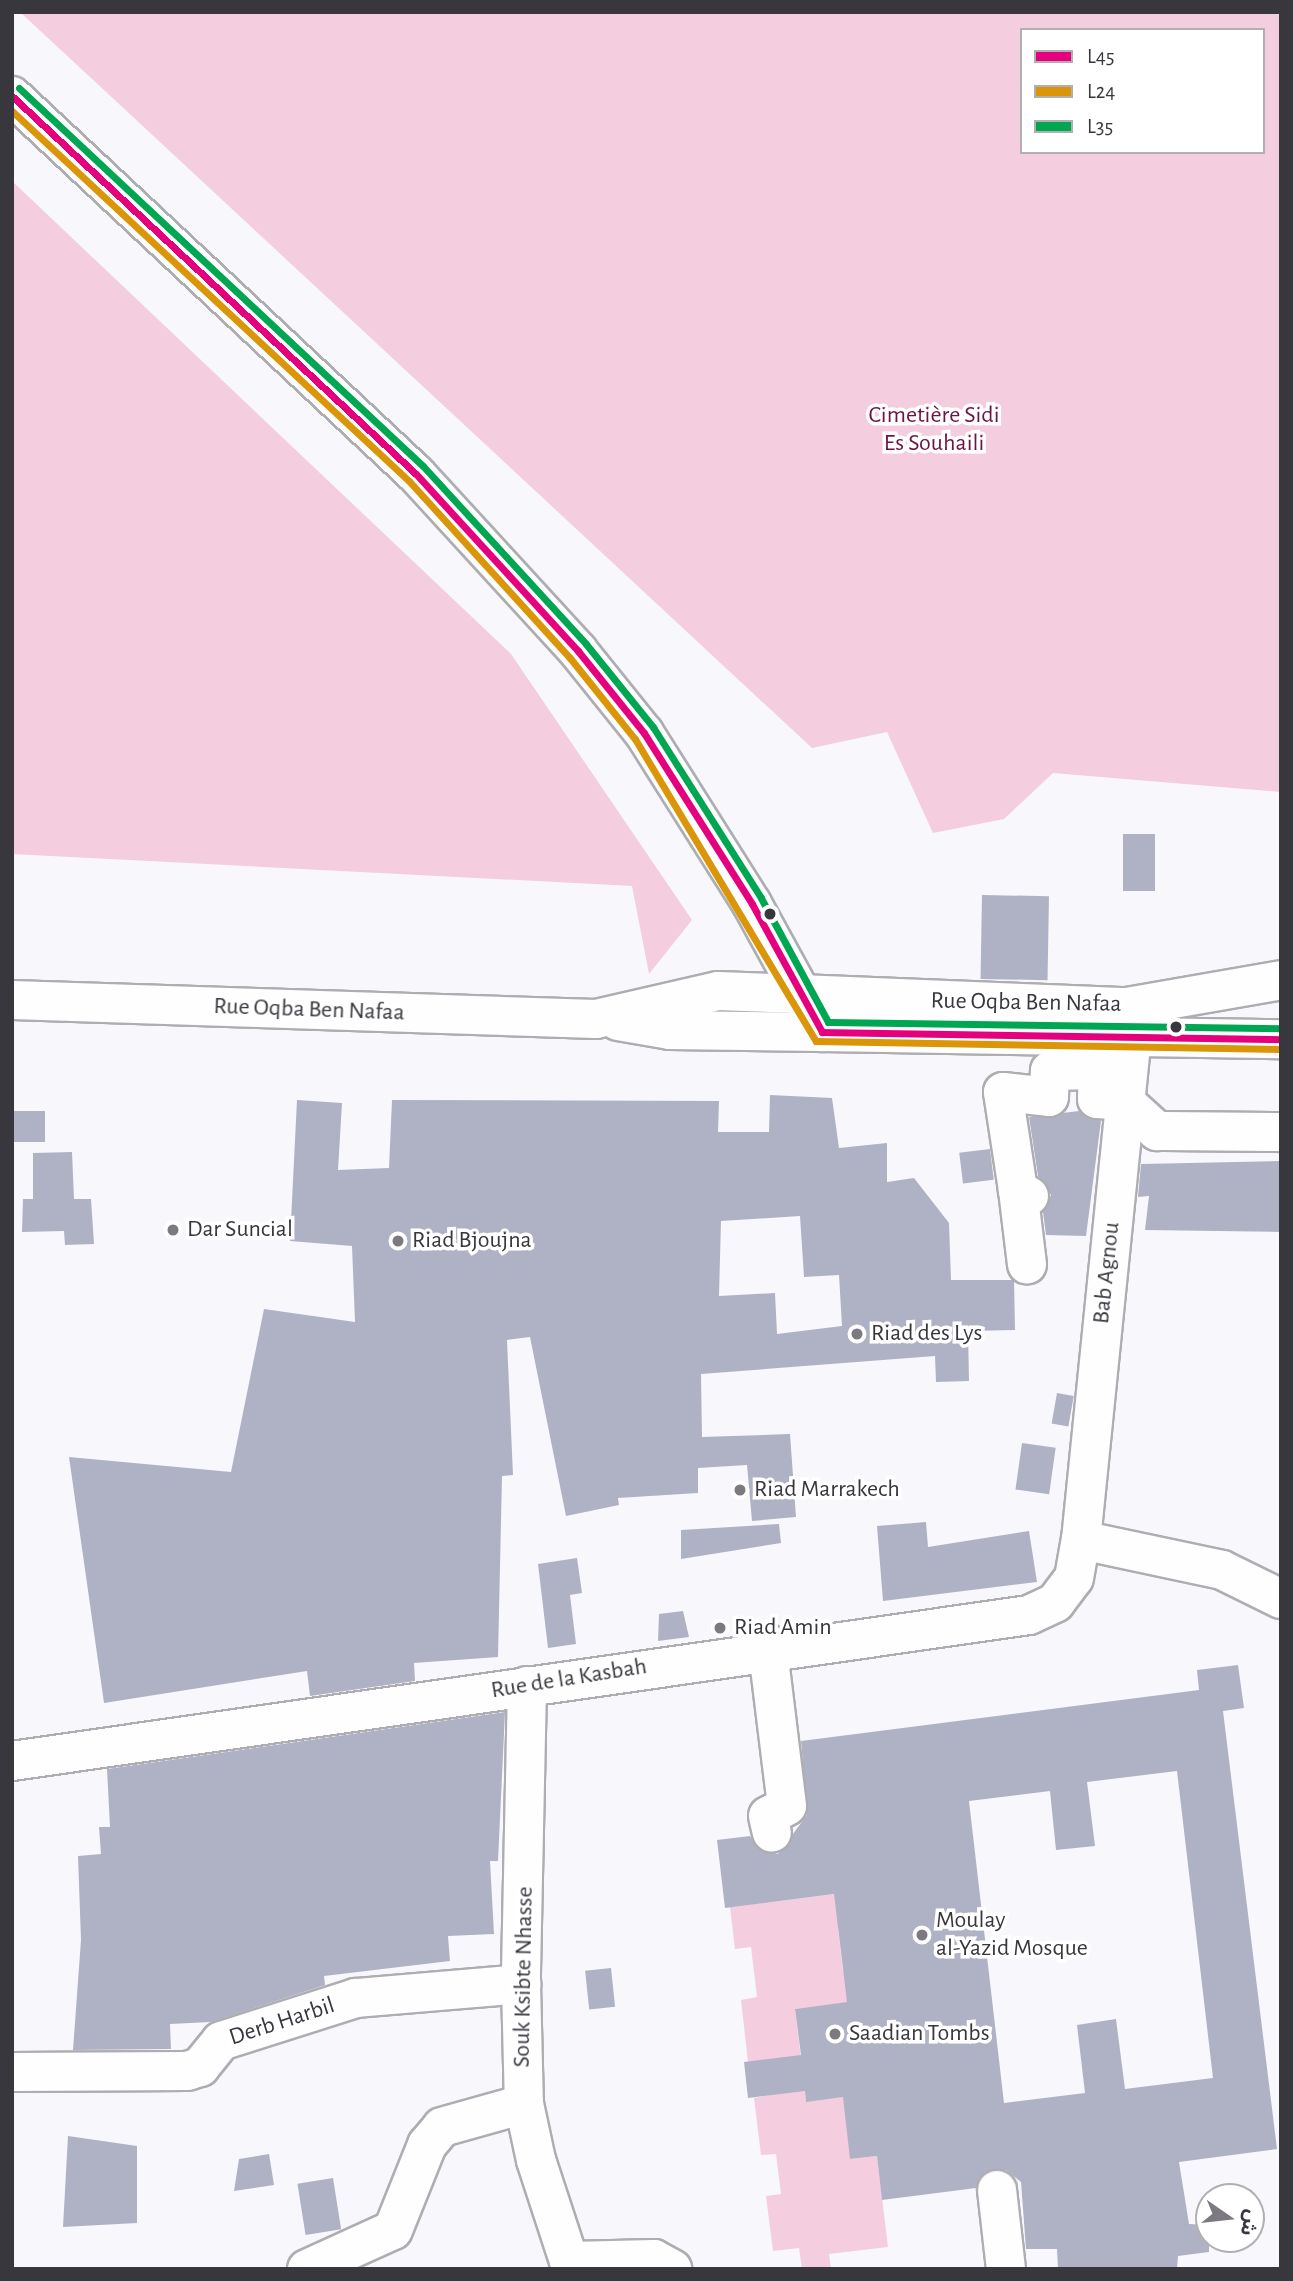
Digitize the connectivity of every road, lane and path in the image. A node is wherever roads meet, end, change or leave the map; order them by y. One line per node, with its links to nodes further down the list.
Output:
1 (12, 96): 3 (street)
2 (1281, 980): 6 (street, Rue Oqba Ben Nafaa)
3 (799, 994): 5 (street, Rue Oqba Ben Nafaa); 6 (street, Rue Oqba Ben Nafaa); 7 (street)
4 (12, 1000): 5 (street, Rue Oqba Ben Nafaa)
5 (605, 1018): 7 (street, Rue Oqba Ben Nafaa)
6 (1129, 1021): 7 (street, Rue Oqba Ben Nafaa); 8 (street, Rue Oqba Ben Nafaa); 9 (street, Bab Agnou)
7 (821, 1032)
8 (1281, 1039)
9 (1125, 1101): 10 (street); 11 (street); 12 (street, Bab Agnou)
10 (1281, 1132)
11 (1027, 1264)
12 (1081, 1540): 13 (street); 14 (street, Rue de la Kasbah)
13 (1281, 1599)
14 (767, 1646): 15 (street, Rue de la Kasbah); 17 (street)
15 (527, 1686): 16 (street, Rue de la Kasbah); 18 (street, Souk Ksibte Nhasse)
16 (12, 1761)
17 (772, 1833)
18 (521, 1984): 19 (street, Derb Harbil); 20 (street, Souk Ksibte Nhasse)
19 (12, 2072)
20 (524, 2104): 22 (street); 23 (street, Souk Ksibte Nhasse)
21 (997, 2190): 24 (street)
22 (307, 2269)
23 (672, 2269)
24 (1006, 2269)

